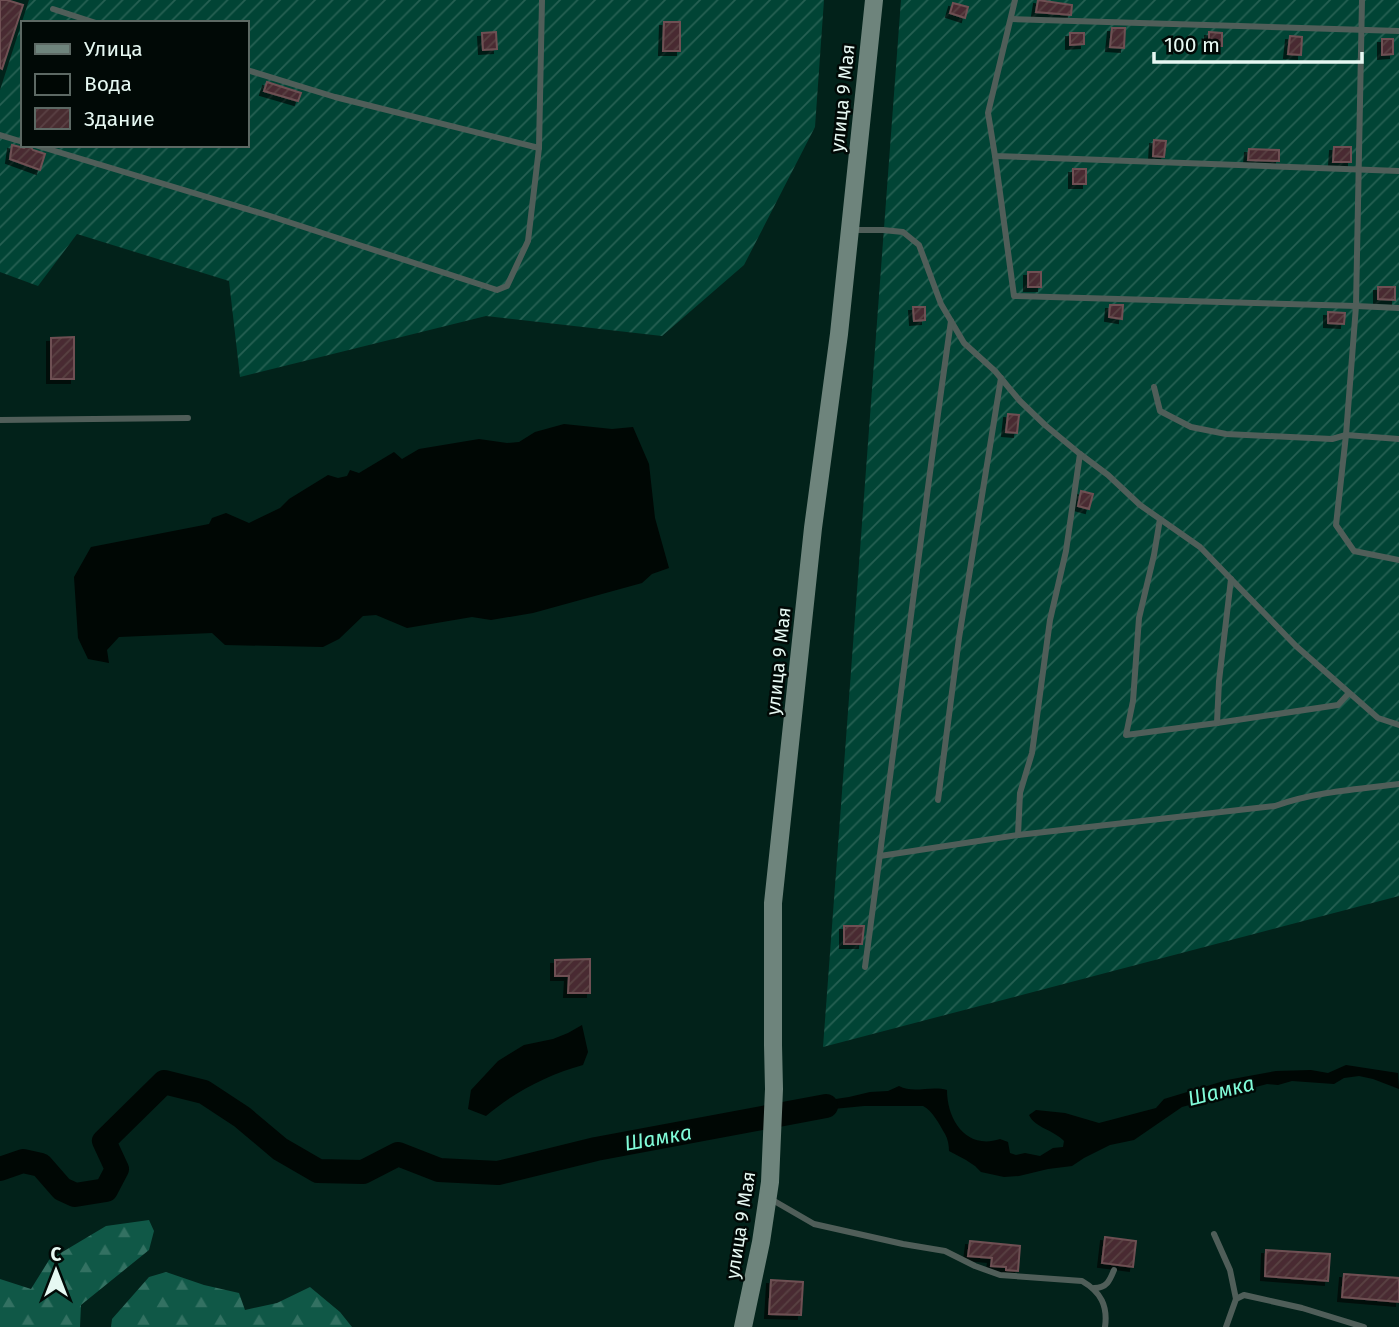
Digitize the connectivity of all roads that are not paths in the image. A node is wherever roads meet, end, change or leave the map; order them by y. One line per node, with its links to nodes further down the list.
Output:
1 (542, 0): 14 (lane)
2 (874, 0): 18 (main road, улица 9 Мая)
3 (1015, 0): 6 (lane)
4 (1362, 0): 8 (lane)
5 (53, 9): 7 (lane)
6 (1011, 19): 8 (lane); 15 (lane)
7 (90, 21)
8 (1361, 30): 9 (lane); 16 (lane)
9 (1399, 31)
10 (248, 70): 14 (lane)
11 (0, 135): 12 (lane)
12 (21, 141)
13 (42, 147): 14 (lane)
14 (539, 148)
15 (995, 156): 16 (lane); 19 (lane)
16 (1359, 169): 17 (lane); 19 (lane)
17 (1399, 171)
18 (850, 230): 21 (lane); 40 (main road, улица 9 Мая)
19 (1356, 306): 20 (lane); 26 (lane)
20 (1399, 308)
21 (951, 321): 22 (lane); 38 (lane)
22 (1001, 378): 28 (lane); 36 (lane)
23 (1154, 387): 26 (lane)
24 (188, 418): 25 (lane)
25 (0, 420)
26 (1346, 435): 27 (lane); 30 (lane)
27 (1399, 439)
28 (1080, 454): 29 (lane); 37 (lane)
29 (1160, 519): 31 (lane); 33 (lane)
30 (1399, 561)
31 (1231, 579): 32 (lane); 33 (lane)
32 (1349, 693): 33 (lane); 34 (lane)
33 (1217, 723)
34 (1399, 725)
35 (1399, 783): 37 (lane)
36 (938, 800)
37 (1017, 835): 38 (lane)
38 (880, 856): 39 (lane)
39 (865, 967)
40 (768, 1197): 43 (lane); 45 (main road, улица 9 Мая)
41 (1214, 1234): 44 (lane)
42 (1114, 1269): 43 (lane)
43 (1094, 1288): 46 (lane)
44 (1236, 1299): 47 (lane); 48 (lane)
45 (743, 1327)
46 (1105, 1327)
47 (1226, 1327)
48 (1364, 1327)

